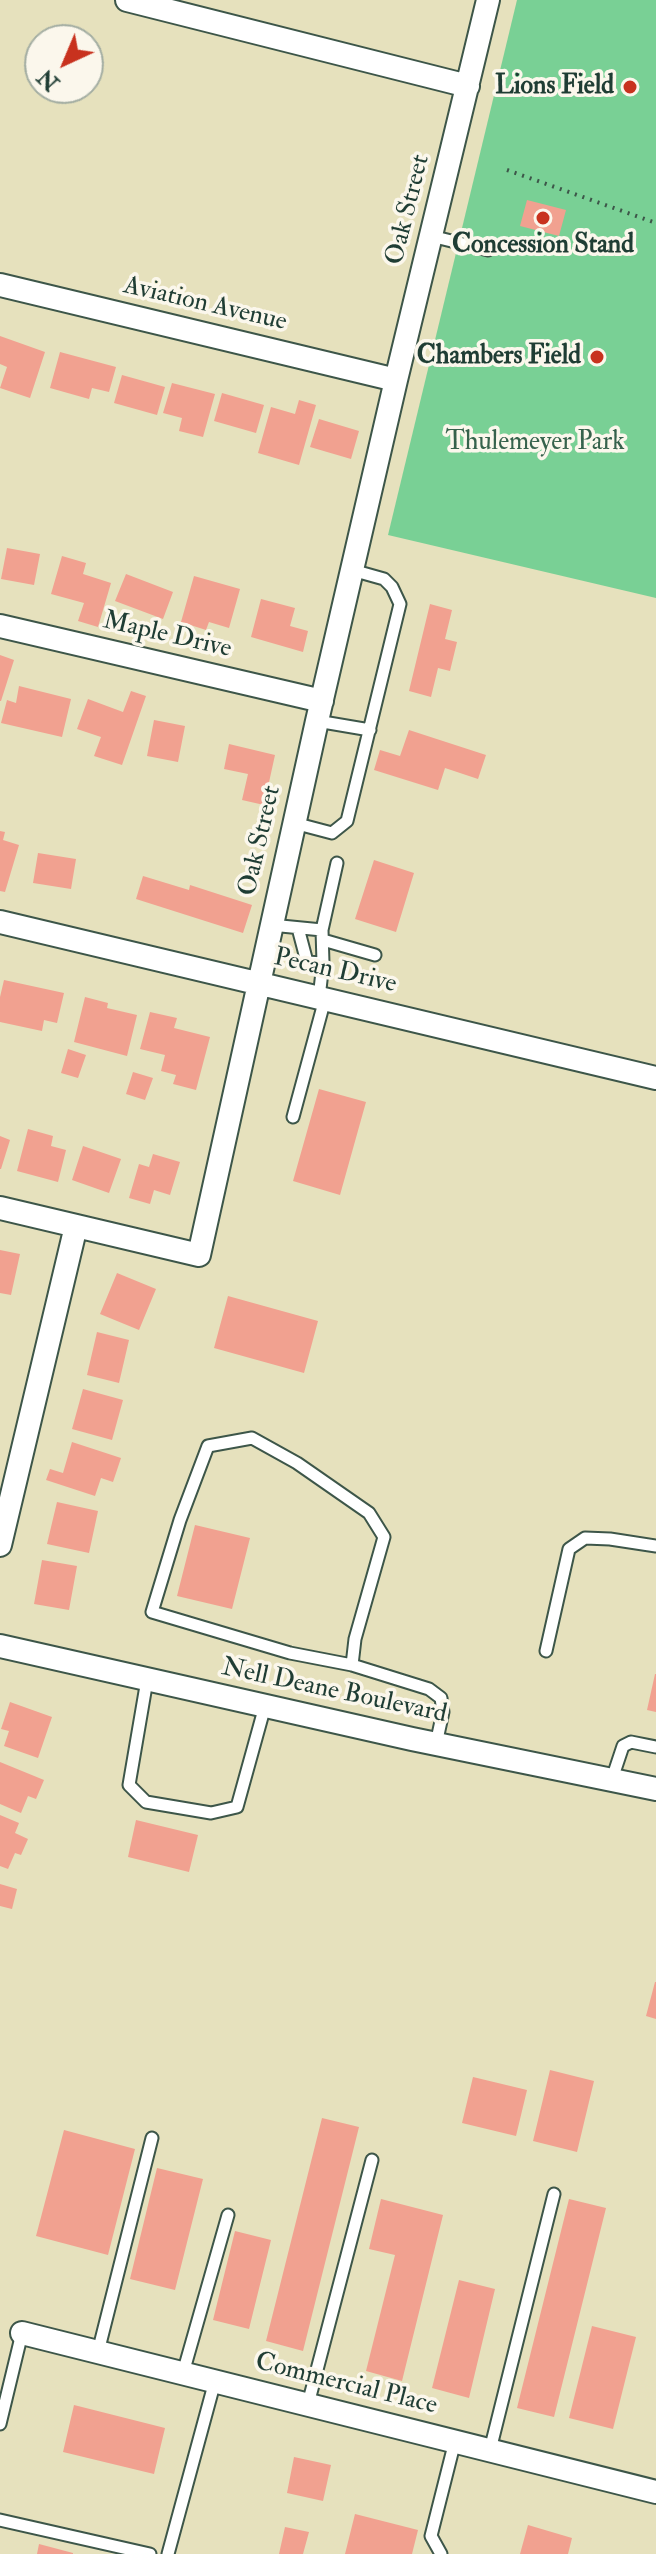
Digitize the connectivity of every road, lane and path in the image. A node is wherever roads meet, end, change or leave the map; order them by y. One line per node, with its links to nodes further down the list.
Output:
1 (127, 0): 3 (street)
2 (488, 0): 3 (street, Oak Street)
3 (468, 86): 6 (street, Oak Street)
4 (507, 170): 5 (path)
5 (656, 223)
6 (431, 236): 7 (lane); 9 (street, Oak Street)
7 (488, 250)
8 (0, 285): 9 (street, Aviation Avenue)
9 (396, 380): 10 (street, Oak Street)
10 (352, 570): 12 (street, Oak Street); 13 (lane)
11 (0, 626): 12 (street, Maple Drive)
12 (320, 711): 13 (lane); 14 (street, Oak Street)
13 (370, 730): 14 (lane)
14 (294, 823): 17 (street, Oak Street)
15 (337, 863): 19 (lane)
16 (0, 922): 22 (street, Pecan Drive)
17 (271, 925): 18 (lane); 22 (street, Oak Street)
18 (298, 928): 19 (lane); 21 (lane)
19 (322, 935): 20 (lane); 21 (lane)
20 (375, 955)
21 (323, 963): 23 (lane)
22 (257, 983): 23 (street, Pecan Drive); 27 (street, Oak Street)
23 (322, 998): 24 (street, Pecan Drive); 25 (lane)
24 (656, 1078)
25 (293, 1117)
26 (0, 1208): 27 (street)
27 (76, 1226): 28 (street)
28 (0, 1545)
29 (656, 1546): 31 (lane)
30 (0, 1646): 33 (street, Nell Deane Boulevard)
31 (546, 1651)
32 (352, 1665): 32 (lane); 35 (lane)
33 (147, 1680): 34 (street, Nell Deane Boulevard); 34 (lane)
34 (265, 1706): 35 (street, Nell Deane Boulevard)
35 (436, 1744): 37 (street, Nell Deane Boulevard)
36 (656, 1747): 37 (lane)
37 (612, 1779): 38 (street, Nell Deane Boulevard)
38 (656, 1789)
39 (152, 2138): 44 (lane)
40 (372, 2160): 47 (lane)
41 (554, 2194): 50 (lane)
42 (228, 2215): 45 (lane)
43 (22, 2333): 44 (street, Commercial Place); 48 (lane)
44 (98, 2352): 45 (street, Commercial Place)
45 (183, 2373): 46 (street, Commercial Place)
46 (215, 2381): 47 (street, Commercial Place); 54 (lane)
47 (308, 2404): 49 (street, Commercial Place)
48 (0, 2424)
49 (455, 2441): 50 (street, Commercial Place); 55 (lane)
50 (490, 2450): 51 (street, Commercial Place)
51 (656, 2492)
52 (0, 2520): 53 (lane)
53 (150, 2554)
54 (168, 2554)
55 (441, 2554)

